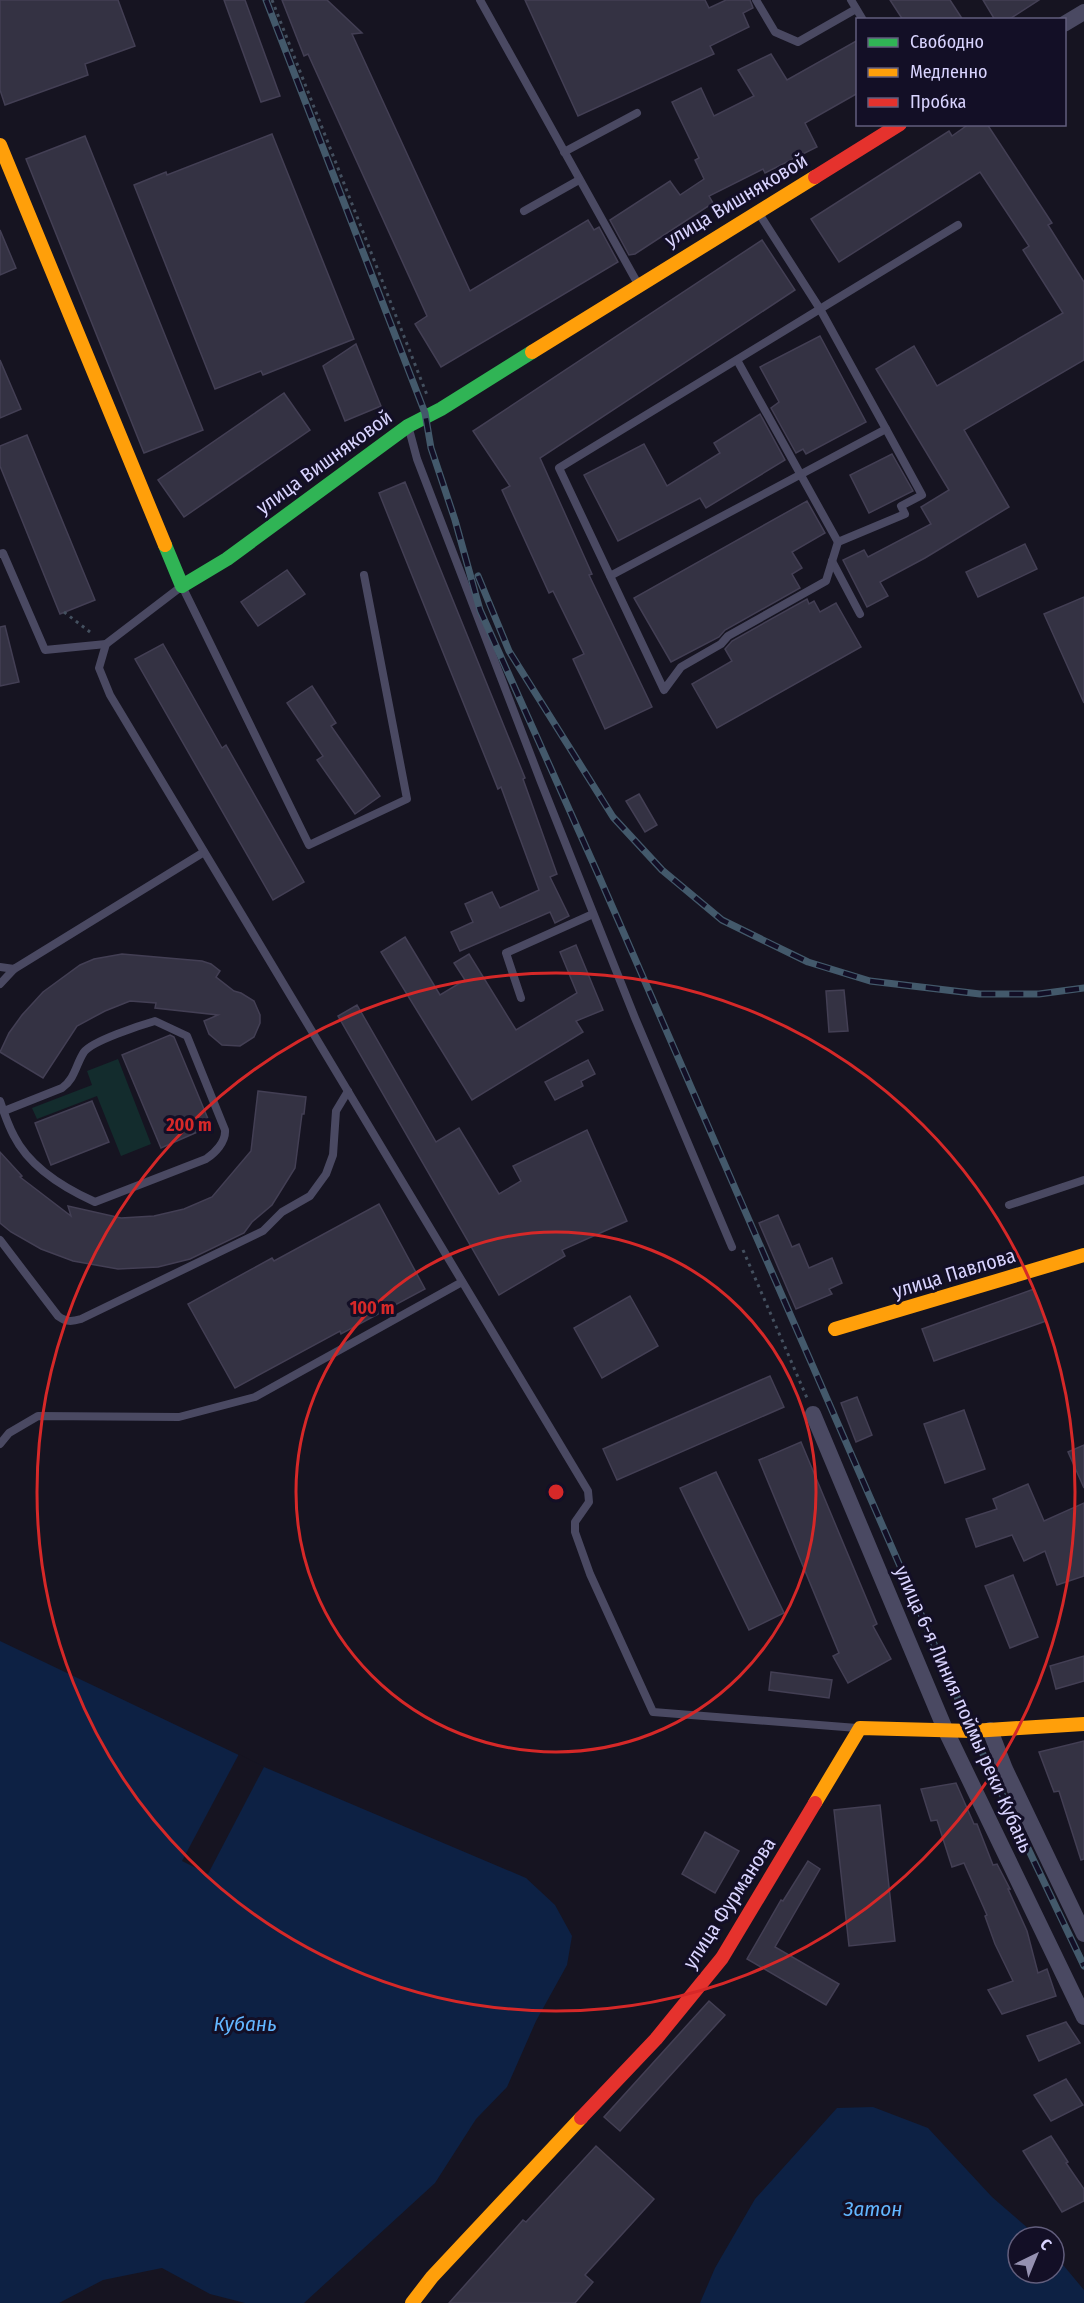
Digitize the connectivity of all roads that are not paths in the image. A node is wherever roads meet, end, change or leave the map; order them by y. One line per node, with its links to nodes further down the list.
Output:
1 (480, 0): 11 (lane)
2 (756, 0): 4 (lane)
3 (851, 0): 4 (lane)
4 (856, 9): 6 (lane)
5 (1084, 12): 7 (street)
6 (862, 18)
7 (1066, 23)
8 (637, 113): 11 (lane)
9 (897, 126): 14 (street, улица Вишняковой)
10 (0, 145): 27 (street)
11 (564, 152): 12 (lane)
12 (579, 180): 13 (lane); 16 (lane)
13 (524, 211)
14 (758, 212): 16 (street, улица Вишняковой); 17 (lane)
15 (958, 225): 17 (lane)
16 (639, 285): 19 (street, улица Вишняковой)
17 (820, 309): 18 (lane); 20 (lane)
18 (737, 360): 21 (lane); 26 (lane)
19 (408, 426): 27 (street, улица Вишняковой); 31 (lane)
20 (886, 429): 21 (lane); 22 (lane)
21 (801, 474): 22 (lane); 26 (lane)
22 (838, 542): 24 (lane)
23 (0, 554): 29 (lane)
24 (832, 561): 26 (lane); 28 (lane)
25 (364, 575): 27 (lane)
26 (610, 576)
27 (182, 586): 29 (lane)
28 (860, 614)
29 (106, 644): 30 (lane)
30 (204, 852): 33 (lane); 36 (lane)
31 (593, 914): 35 (lane); 42 (lane)
32 (0, 967): 33 (lane)
33 (14, 969): 34 (lane)
34 (0, 984)
35 (521, 998)
36 (348, 1091): 41 (lane); 44 (lane)
37 (0, 1101): 38 (lane)
38 (4, 1111): 38 (lane)
39 (1084, 1180): 40 (lane)
40 (1009, 1205)
41 (0, 1240)
42 (732, 1247)
43 (1084, 1255): 45 (street, улица Павлова)
44 (462, 1282): 47 (lane); 49 (lane)
45 (835, 1329)
46 (813, 1414): 50 (street, улица 6-я Линия поймы реки Кубань)
47 (0, 1444)
48 (1084, 1724): 51 (street)
49 (860, 1728): 50 (street); 54 (street, улица Фурманова)
50 (945, 1729): 51 (street); 53 (street, улица 6-я Линия поймы реки Кубань)
51 (990, 1730): 52 (street, улица 6-я Линия поймы реки Кубань)
52 (1084, 1935)
53 (1084, 2017)
54 (412, 2303)

